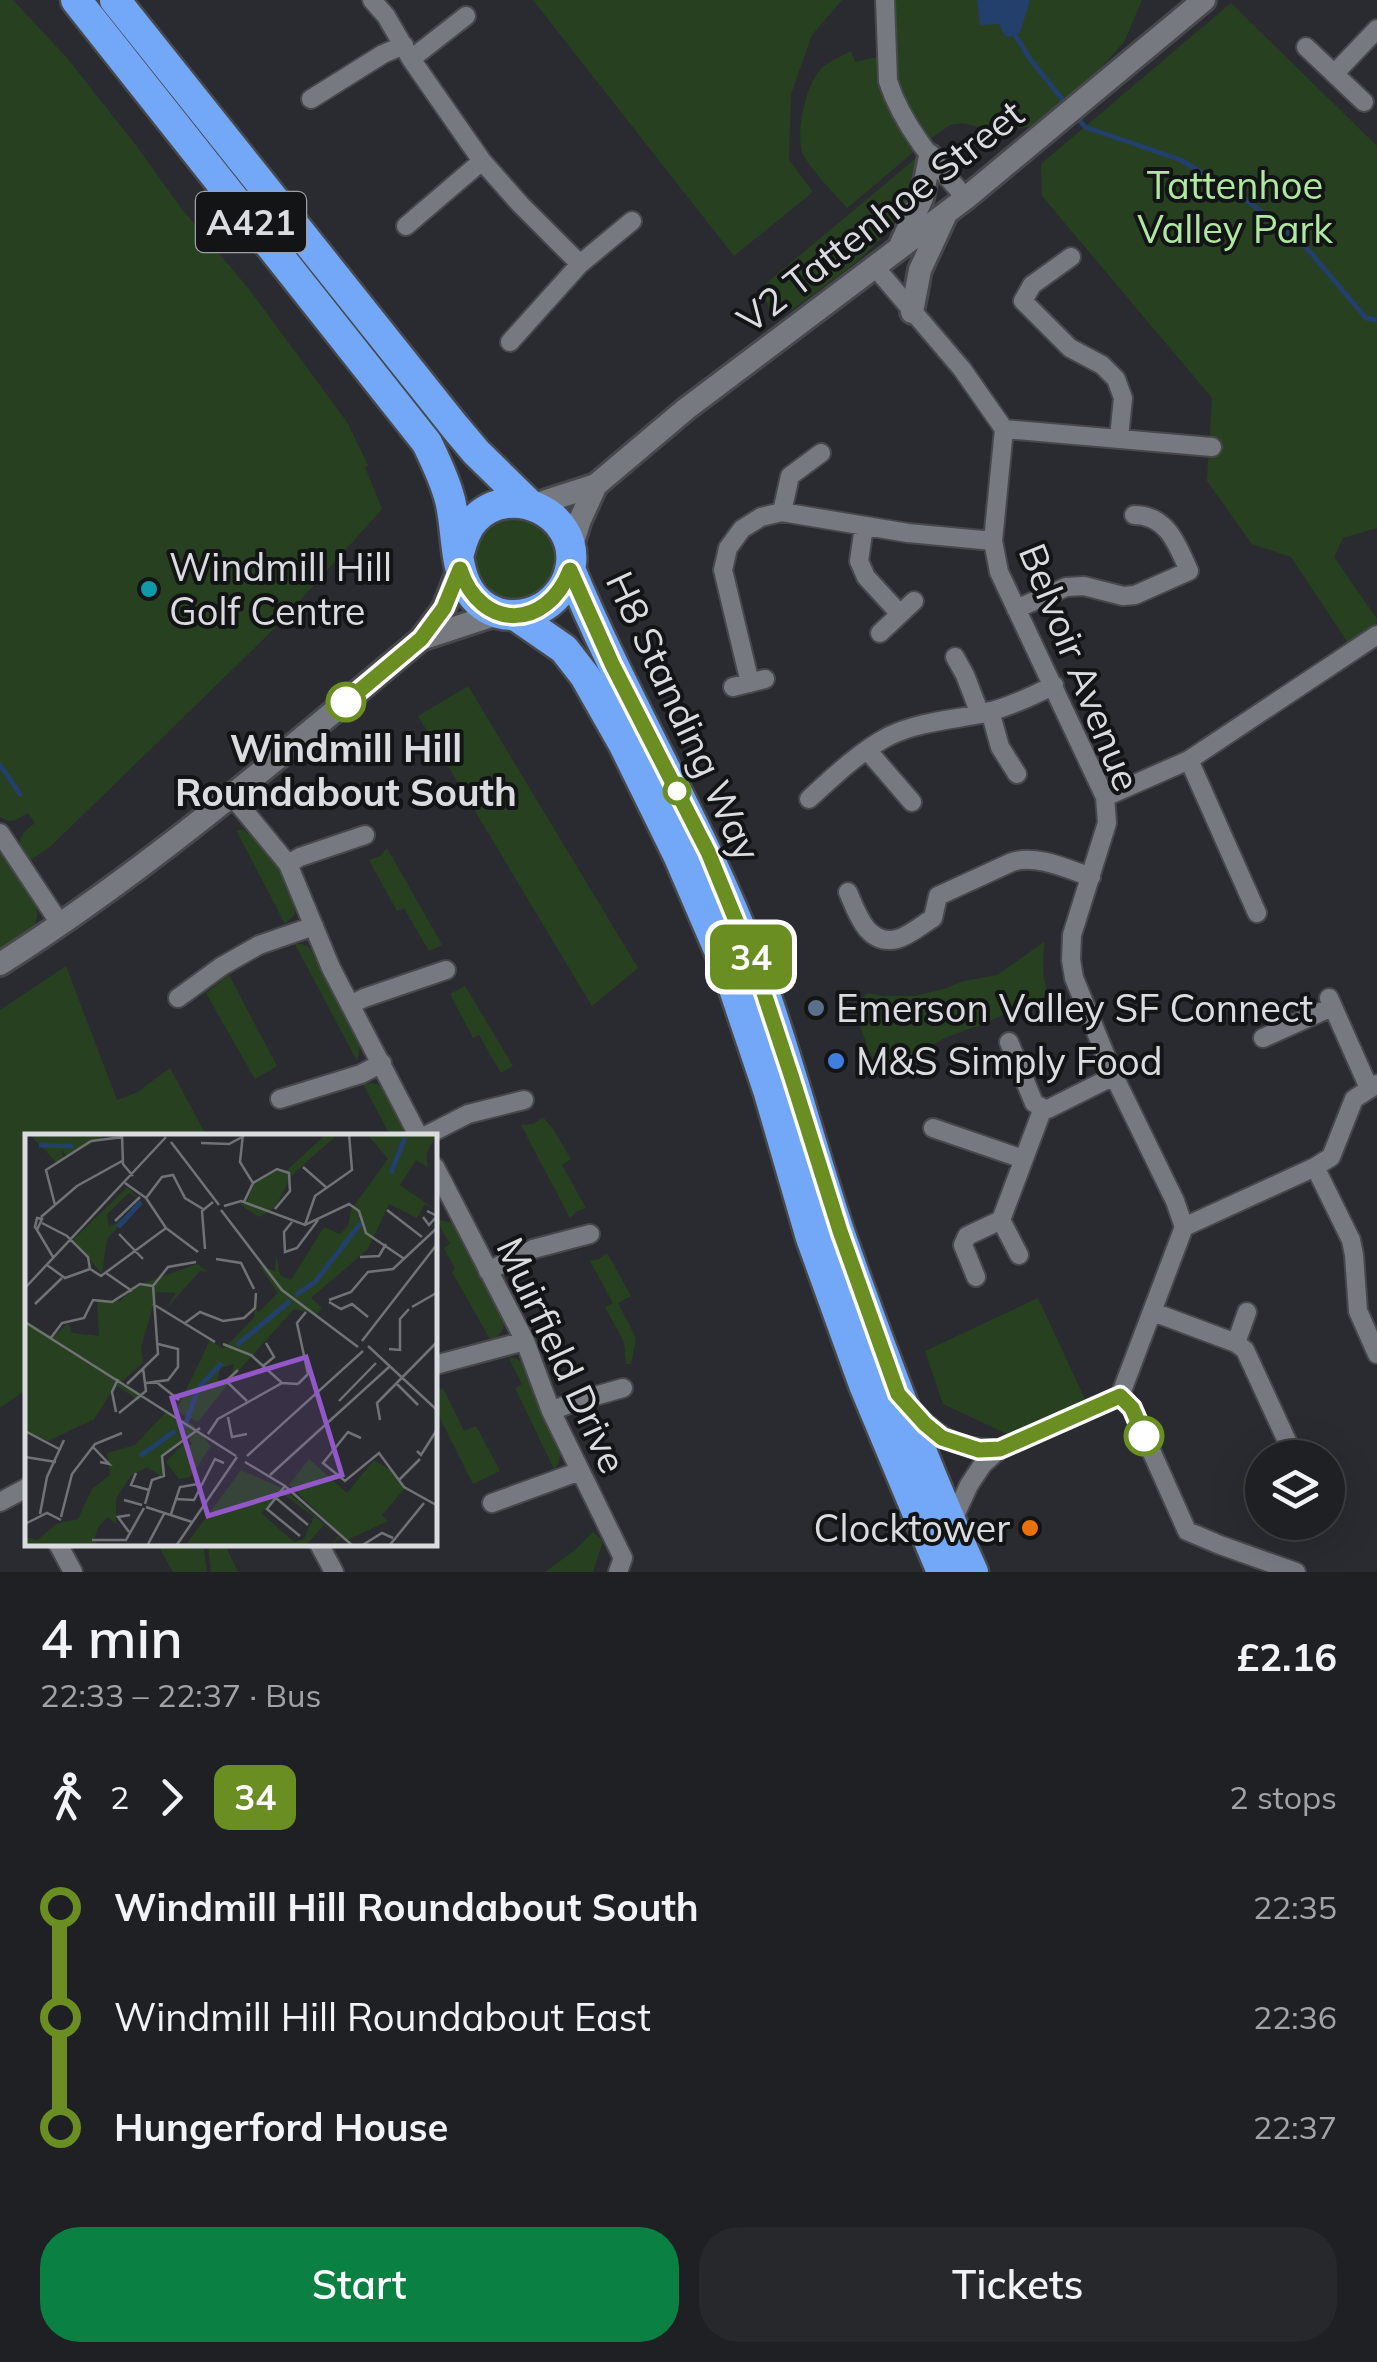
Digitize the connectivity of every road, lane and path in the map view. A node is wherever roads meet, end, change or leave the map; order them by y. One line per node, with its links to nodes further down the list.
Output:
1 (76, 0): 36 (highway, A421)
2 (116, 0): 30 (highway, A421)
3 (372, 0): 9 (street)
4 (885, 0): 13 (street)
5 (1204, 0): 15 (street, V2 Tattenhoe Street)
6 (466, 16): 9 (street)
7 (1377, 30): 10 (street)
8 (1306, 47): 10 (street)
9 (408, 52): 11 (street); 14 (street)
10 (1335, 73): 12 (street)
11 (310, 99)
12 (1364, 102)
13 (930, 156): 15 (street); 19 (street)
14 (482, 161): 18 (street); 21 (street)
15 (966, 198): 16 (street, V2 Tattenhoe Street)
16 (946, 213): 19 (street, V2 Tattenhoe Street); 23 (street)
17 (632, 221): 21 (street)
18 (406, 226)
19 (900, 247): 22 (street, V2 Tattenhoe Street)
20 (1071, 257): 26 (street)
21 (580, 264): 24 (street)
22 (875, 267): 23 (street); 29 (street, V2 Tattenhoe Street)
23 (912, 312): 25 (street)
24 (510, 342)
25 (1004, 428): 26 (street); 34 (street, Belvoir Avenue)
26 (1118, 438): 27 (street)
27 (1212, 446)
28 (821, 453): 31 (street)
29 (596, 485): 30 (street, V2 Tattenhoe Street); 35 (street, V2 Tattenhoe Street)
30 (532, 504): 35 (highway, A421); 36 (highway)
31 (782, 512): 33 (street); 43 (street)
32 (1134, 515): 37 (street)
33 (864, 526): 34 (street); 39 (street)
34 (993, 541): 37 (street, Belvoir Avenue)
35 (571, 559): 38 (highway); 93 (highway, H8 Standing Way / A421)
36 (459, 561): 38 (highway, A421); 41 (street)
37 (1016, 609): 44 (street, Belvoir Avenue)
38 (507, 614): 41 (street); 109 (highway, H8 Standing Way / A421)
39 (880, 633)
40 (1377, 636): 47 (street)
41 (421, 639): 49 (street)
42 (955, 657): 45 (street)
43 (750, 683)
44 (1054, 685): 45 (street); 50 (street, Belvoir Avenue)
45 (985, 713): 46 (street); 48 (street)
46 (868, 751): 51 (street); 52 (street)
47 (1188, 760): 50 (street); 58 (street)
48 (1017, 774)
49 (232, 796): 55 (street); 59 (street)
50 (1105, 797): 56 (street, Belvoir Avenue)
51 (809, 799)
52 (912, 802)
53 (0, 833): 59 (street)
54 (364, 835): 55 (street)
55 (288, 864): 60 (street)
56 (1092, 876): 57 (street); 68 (street, Belvoir Avenue)
57 (850, 891)
58 (1257, 913)
59 (61, 925): 61 (street)
60 (314, 926): 63 (street); 64 (street)
61 (0, 964)
62 (446, 970): 64 (street)
63 (178, 998)
64 (350, 1006): 67 (street)
65 (1262, 1038): 69 (street)
66 (1009, 1042): 72 (street)
67 (382, 1064): 70 (street); 74 (street)
68 (1114, 1076): 72 (street); 81 (street, Belvoir Avenue)
69 (1373, 1086): 77 (street)
70 (280, 1099)
71 (524, 1100): 75 (street)
72 (1043, 1108): 76 (street)
73 (933, 1128): 76 (street)
74 (419, 1134)
75 (427, 1134)
76 (1023, 1160): 80 (street)
77 (1315, 1168): 81 (street); 90 (street)
78 (438, 1179): 79 (street, Muirfield Drive)
79 (444, 1204): 84 (street, Muirfield Drive)
80 (1001, 1220): 83 (street); 85 (street)
81 (1184, 1228): 86 (street)
82 (590, 1234): 84 (street)
83 (1019, 1255)
84 (488, 1271): 88 (street, Muirfield Drive)
85 (976, 1277)
86 (1153, 1312): 89 (street); 94 (street)
87 (1247, 1312): 89 (street)
88 (525, 1341): 91 (street); 95 (street, Muirfield Drive)
89 (1236, 1343): 96 (street)
90 (1377, 1354)
91 (438, 1364)
92 (623, 1388): 95 (street)
93 (898, 1394): 97 (street); 102 (highway, H8 Standing Way / A421)
94 (1120, 1396): 97 (street); 105 (street)
95 (550, 1412): 98 (street, Muirfield Drive)
96 (1287, 1440)
97 (1000, 1449): 102 (street)
98 (580, 1471): 101 (street); 108 (street, Muirfield Drive)
99 (25, 1489): 100 (street)
100 (0, 1502)
101 (492, 1503)
102 (951, 1524): 110 (highway, H8 Standing Way / A421)
103 (60, 1547): 106 (street)
104 (321, 1547): 107 (street)
105 (1288, 1570)
106 (73, 1572)
107 (334, 1572)
108 (618, 1572)
109 (942, 1572)
110 (972, 1572)

